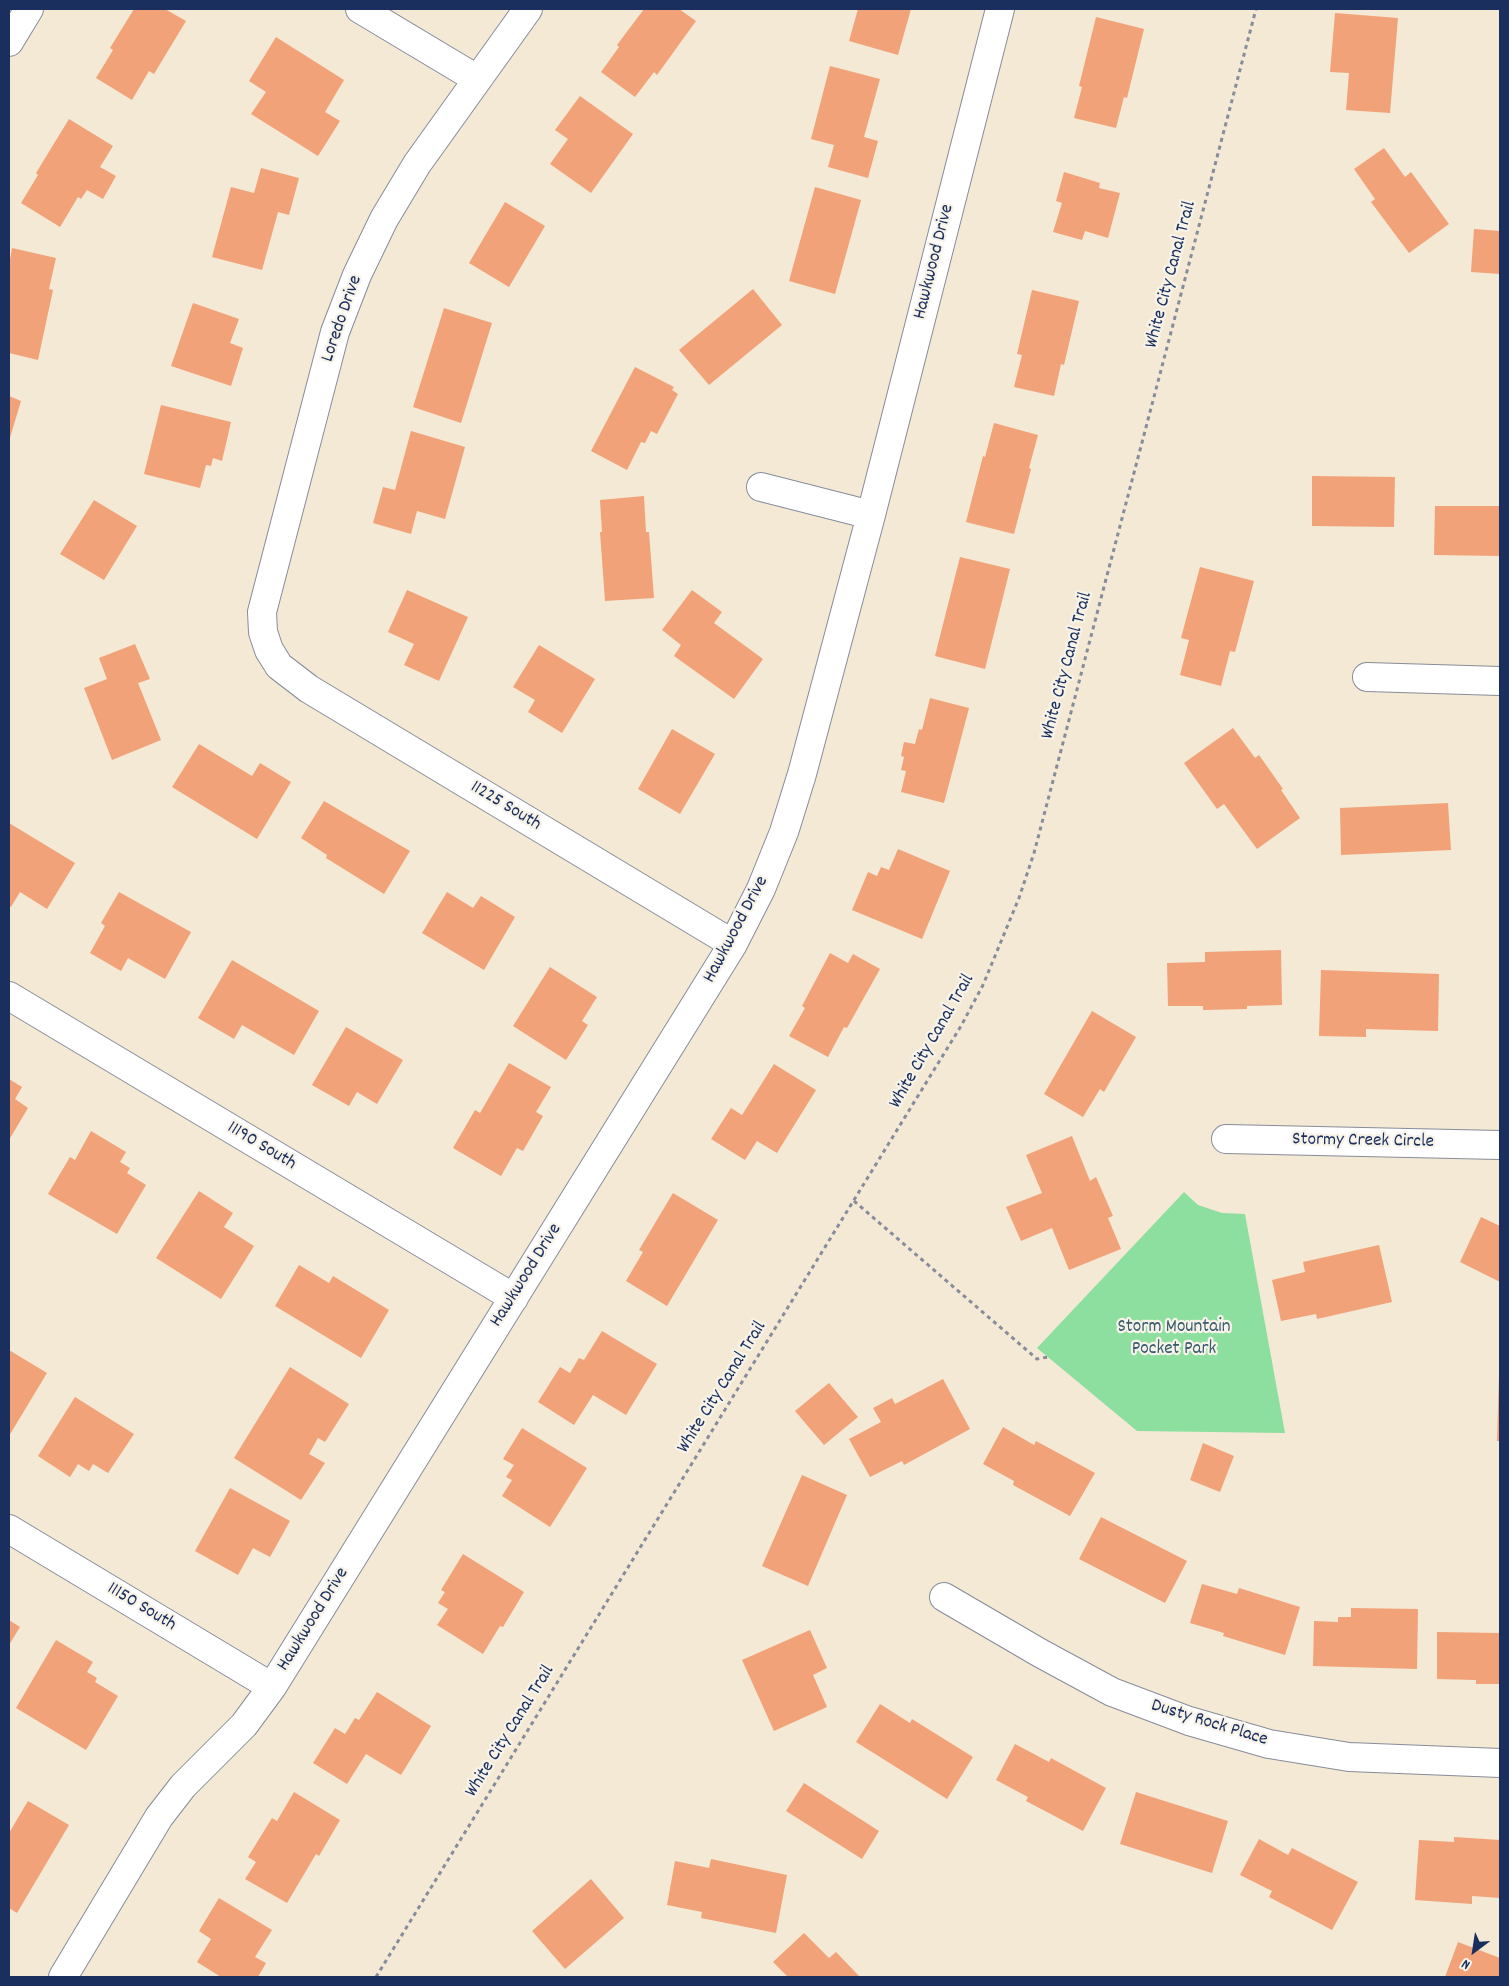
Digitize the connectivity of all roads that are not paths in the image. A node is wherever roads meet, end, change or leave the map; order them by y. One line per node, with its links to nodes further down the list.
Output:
1 (29, 9): 5 (street)
2 (360, 9): 6 (street)
3 (528, 9): 6 (street, Loredo Drive)
4 (1000, 9): 8 (street, Hawkwood Drive)
5 (9, 42)
6 (477, 79): 9 (street, Loredo Drive)
7 (761, 487): 8 (street)
8 (871, 514): 12 (street, Hawkwood Drive)
9 (279, 666): 12 (street, 11225 South)
10 (1367, 678): 11 (street)
11 (1500, 681)
12 (733, 944): 16 (street, Hawkwood Drive)
13 (9, 996): 16 (street, 11190 South)
14 (1226, 1139): 15 (street, Stormy Creek Circle)
15 (1500, 1145)
16 (514, 1298): 19 (street, Hawkwood Drive)
17 (9, 1529): 19 (street, 11150 South)
18 (944, 1597): 20 (street, Dusty Rock Place)
19 (272, 1687): 21 (street, Hawkwood Drive)
20 (1500, 1763)
21 (63, 1977)

